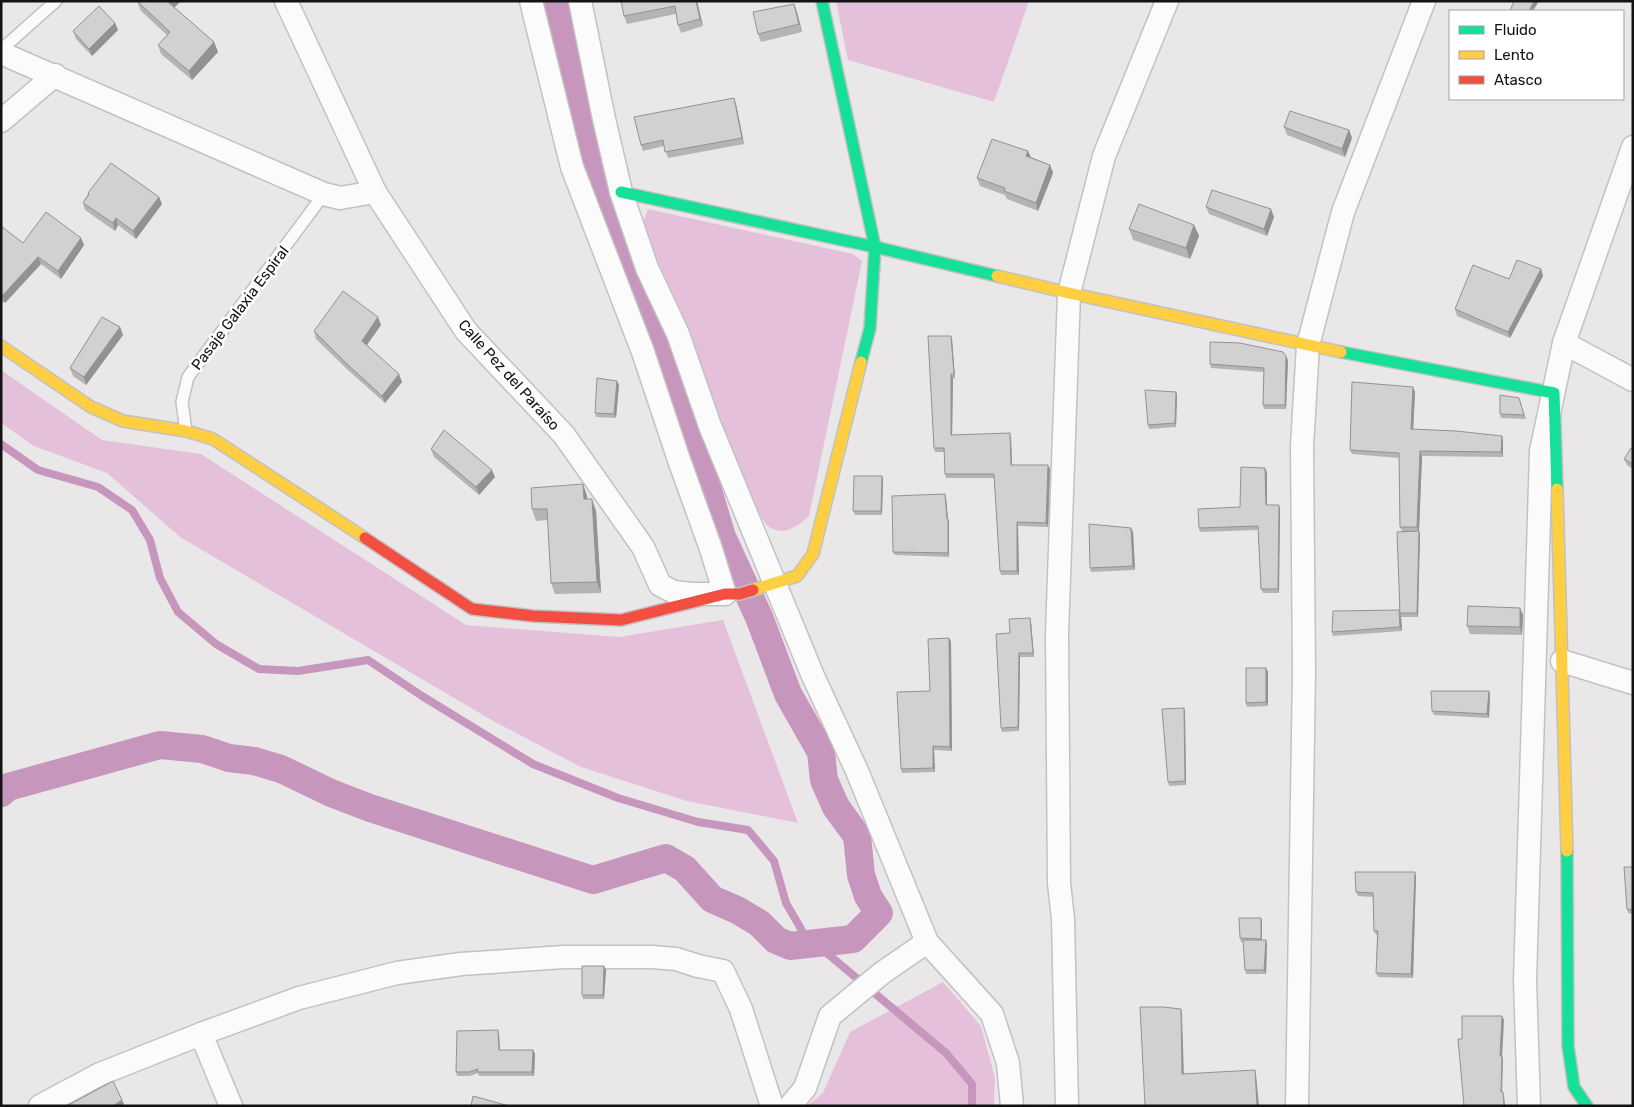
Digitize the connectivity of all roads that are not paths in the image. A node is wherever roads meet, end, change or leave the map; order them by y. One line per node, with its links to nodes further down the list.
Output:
1 (56, 1): 8 (lane)
2 (286, 1): 12 (street, Calle Pez del Paraíso)
3 (531, 1): 24 (street)
4 (580, 1): 13 (street)
5 (822, 1): 15 (street, Calle Pez del Paraíso)
6 (1167, 1): 16 (street)
7 (1424, 1): 18 (street)
8 (1, 51): 9 (street)
9 (55, 75): 10 (street); 14 (street)
10 (1, 120)
11 (1631, 155): 17 (street)
12 (375, 192): 14 (street); 24 (street, Calle Pez del Paraíso)
13 (621, 192): 15 (street); 23 (street)
14 (324, 194): 22 (lane, Pasaje Galaxia Espiral)
15 (874, 247): 16 (street); 23 (street, Calle Pez del Paraíso)
16 (1069, 293): 18 (street); 34 (street)
17 (1564, 343): 20 (street); 21 (street)
18 (1308, 345): 21 (street); 35 (street)
19 (1, 346): 22 (street)
20 (1633, 380)
21 (1554, 393): 25 (street); 36 (street)
22 (186, 431): 24 (street)
23 (768, 585): 24 (street, Calle Pez del Paraíso); 27 (street)
24 (732, 594)
25 (1562, 661): 26 (street); 37 (street)
26 (1633, 683)
27 (927, 942): 32 (street); 33 (street)
28 (201, 1034): 29 (street); 30 (street); 31 (street)
29 (40, 1106)
30 (231, 1106)
31 (772, 1106)
32 (790, 1106)
33 (1012, 1106)
34 (1068, 1106)
35 (1298, 1106)
36 (1529, 1106)
37 (1587, 1106)

